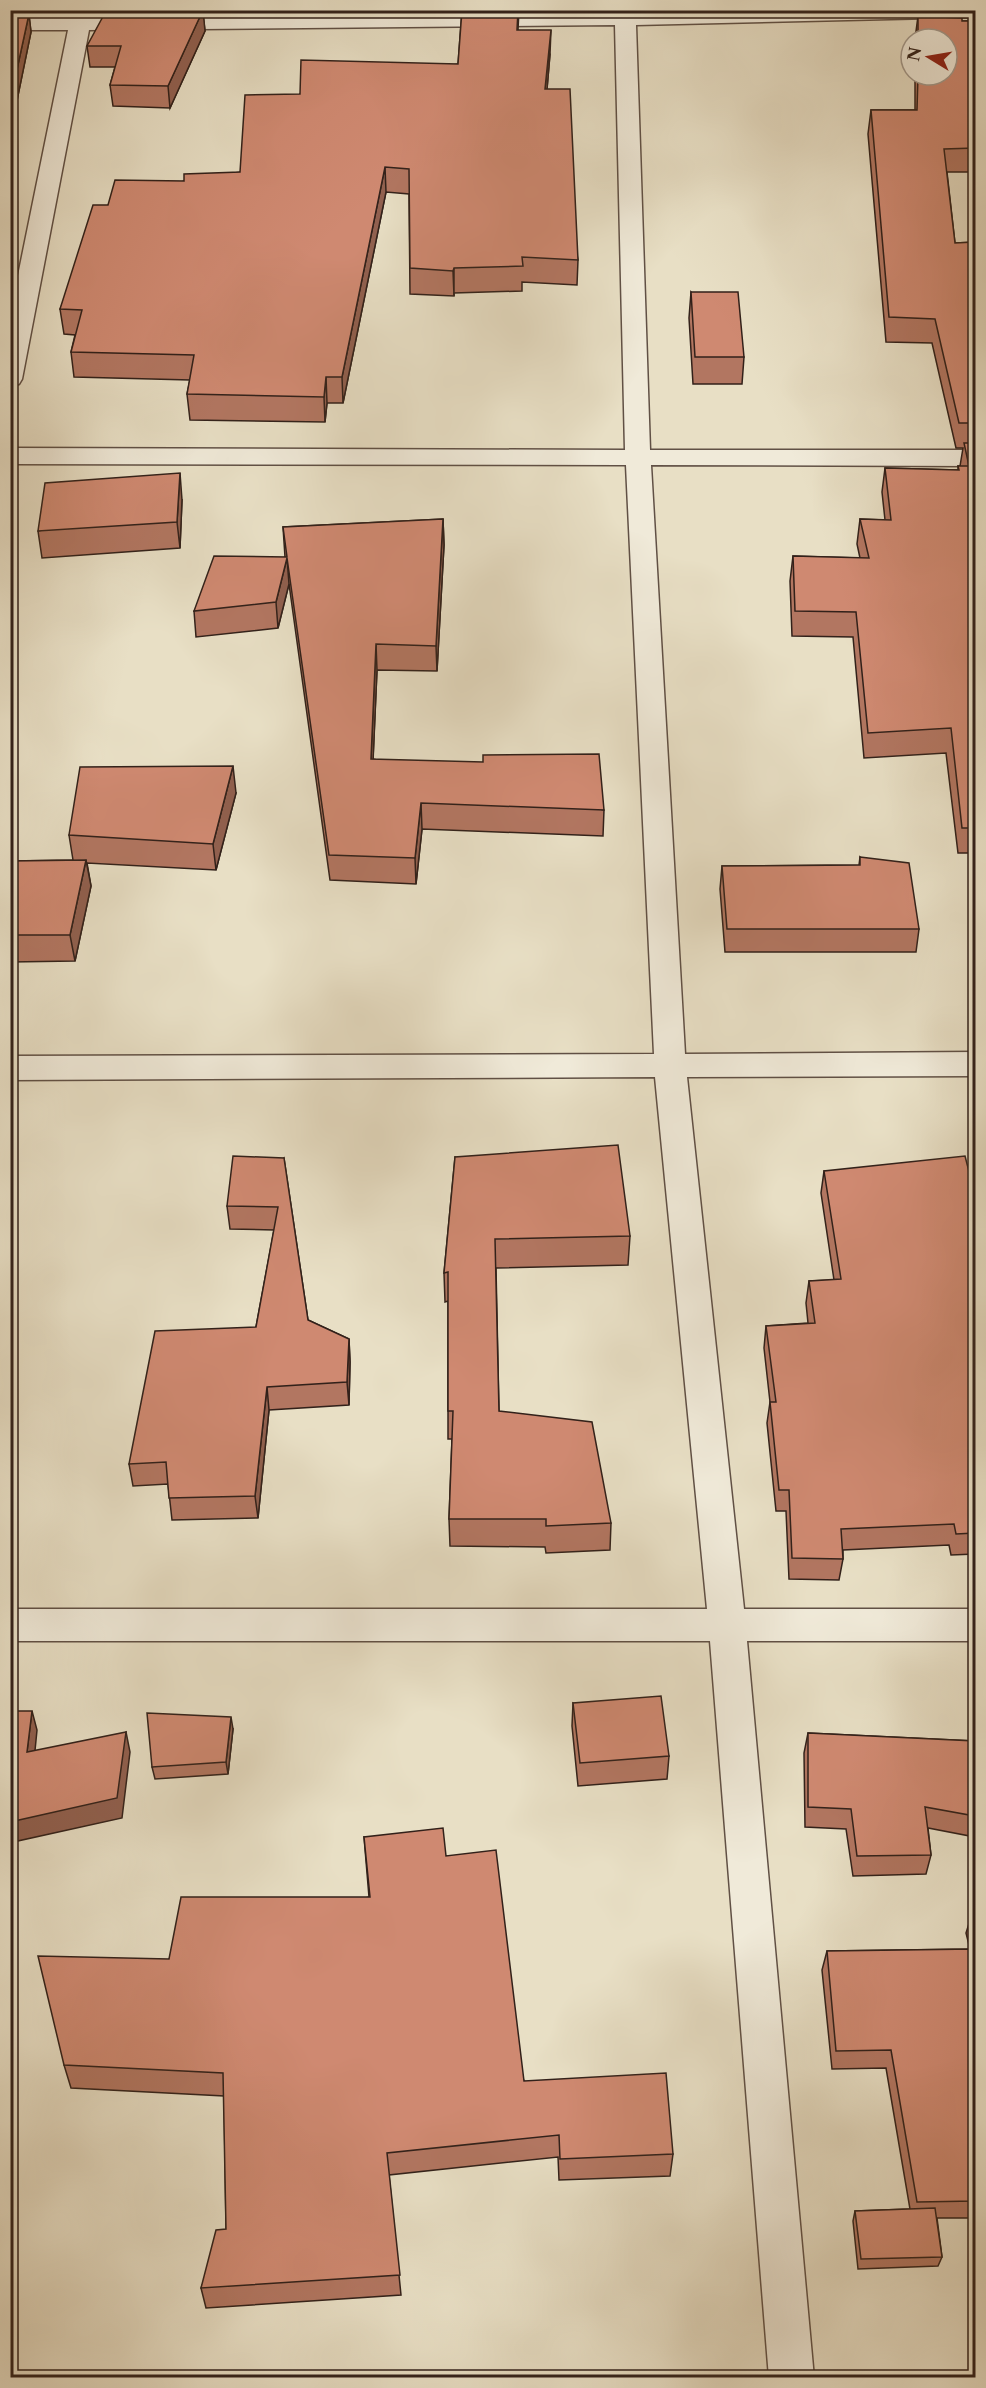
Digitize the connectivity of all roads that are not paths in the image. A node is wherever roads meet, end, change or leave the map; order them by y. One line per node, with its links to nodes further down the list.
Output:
1 (975, 11): 2 (street)
2 (625, 15): 3 (street); 7 (street)
3 (81, 17): 4 (street); 5 (street)
4 (10, 24)
5 (10, 379)
6 (10, 456): 7 (street)
7 (638, 458): 8 (street); 10 (street)
8 (975, 458)
9 (975, 1065): 10 (street)
10 (670, 1066): 11 (street); 12 (street)
11 (10, 1068)
12 (727, 1624): 13 (street); 14 (street); 15 (street)
13 (10, 1625)
14 (975, 1625)
15 (792, 2378)

